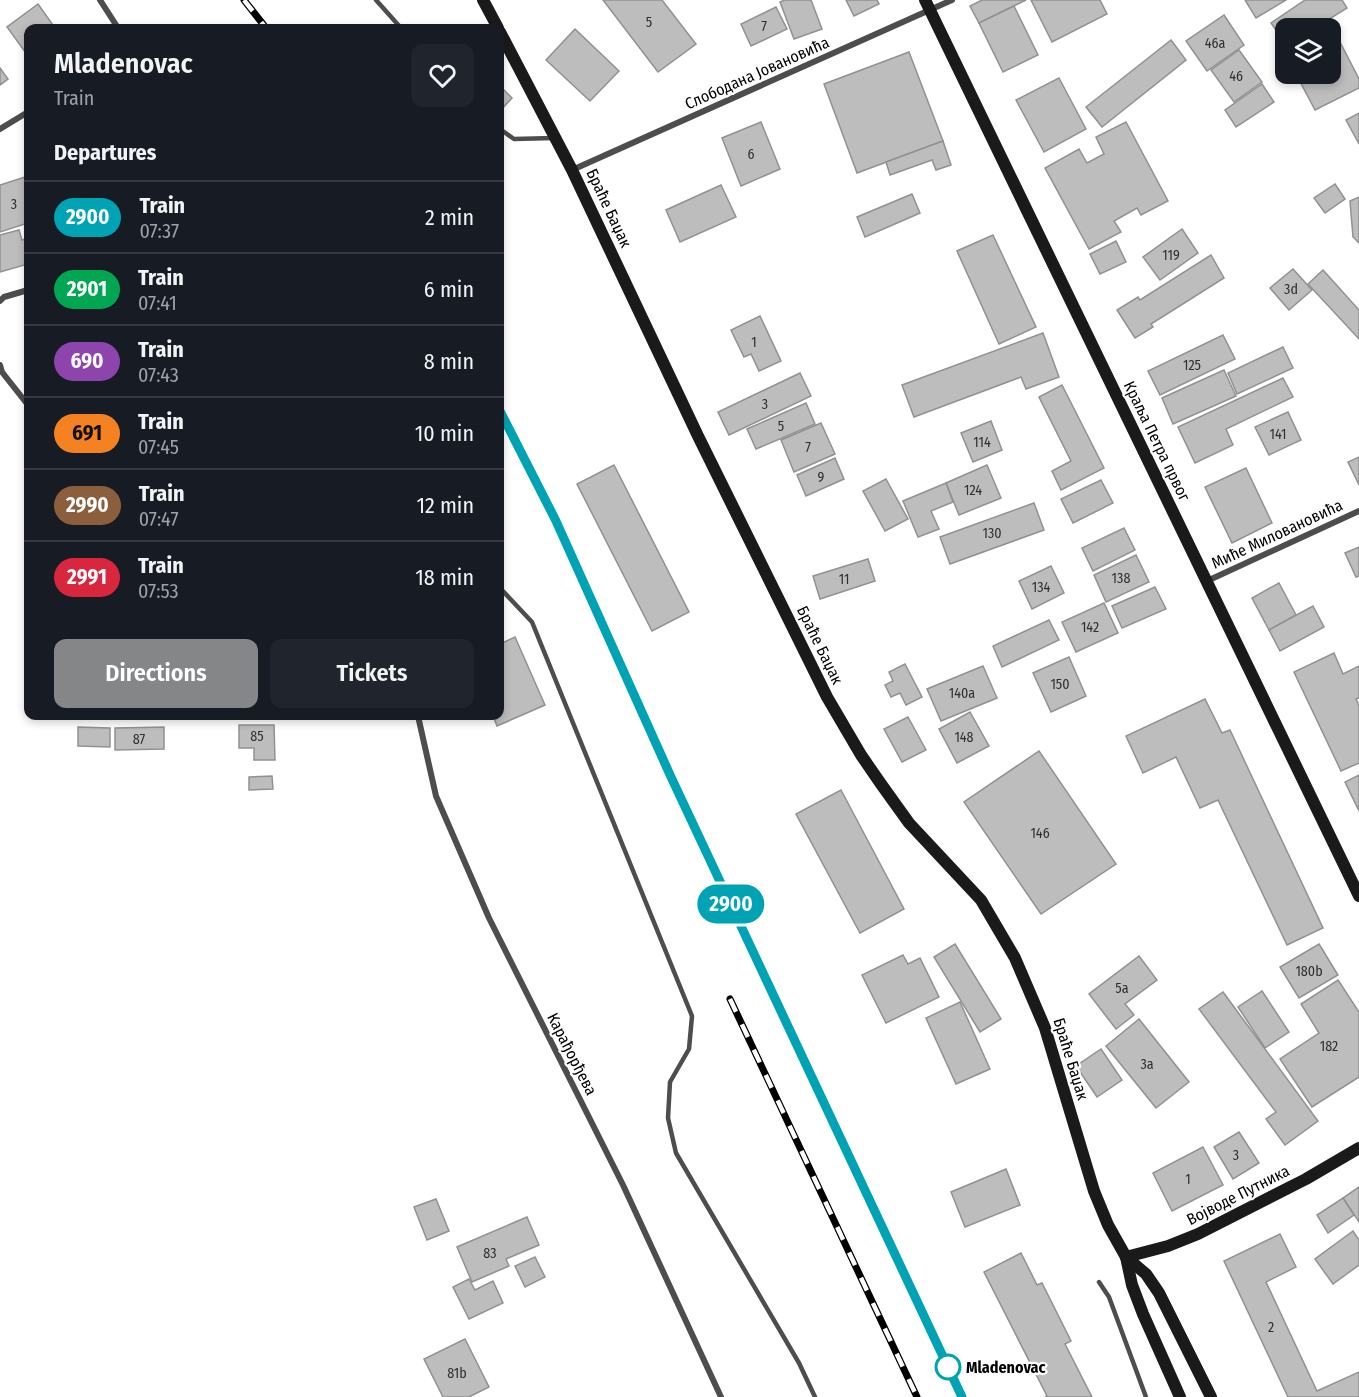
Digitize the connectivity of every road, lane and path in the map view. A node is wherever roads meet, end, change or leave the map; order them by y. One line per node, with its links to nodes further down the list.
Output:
1 (100, 0): 6 (street)
2 (376, 0): 7 (lane)
3 (483, 0): 8 (street, Браће Баџак)
4 (952, 0): 5 (street, Слободана Јовановића)
5 (928, 5): 14 (street, Слободана Јовановића); 20 (street, Краља Петра првог)
6 (115, 24)
7 (397, 24)
8 (496, 24)
9 (504, 39): 13 (street, Браће Баџак)
10 (24, 114): 11 (street)
11 (0, 129)
12 (504, 132): 13 (lane)
13 (556, 138): 14 (street, Браће Баџак)
14 (572, 170): 25 (street, Браће Баџак)
15 (24, 291): 16 (street)
16 (0, 301)
17 (0, 365): 18 (street)
18 (24, 400)
19 (1359, 512): 20 (street, Миће Миловановића)
20 (1207, 581): 23 (street, Краља Петра првог)
21 (504, 592): 28 (lane)
22 (419, 720): 27 (street, Карађорђева)
23 (1359, 896)
24 (1359, 1148): 25 (street, Војводе Путника)
25 (1126, 1257): 30 (street, Браће Баџак); 31 (street, Браће Баџак)
26 (1099, 1282): 29 (lane)
27 (721, 1397)
28 (815, 1397)
29 (1146, 1397)
30 (1180, 1397)
31 (1211, 1397)

